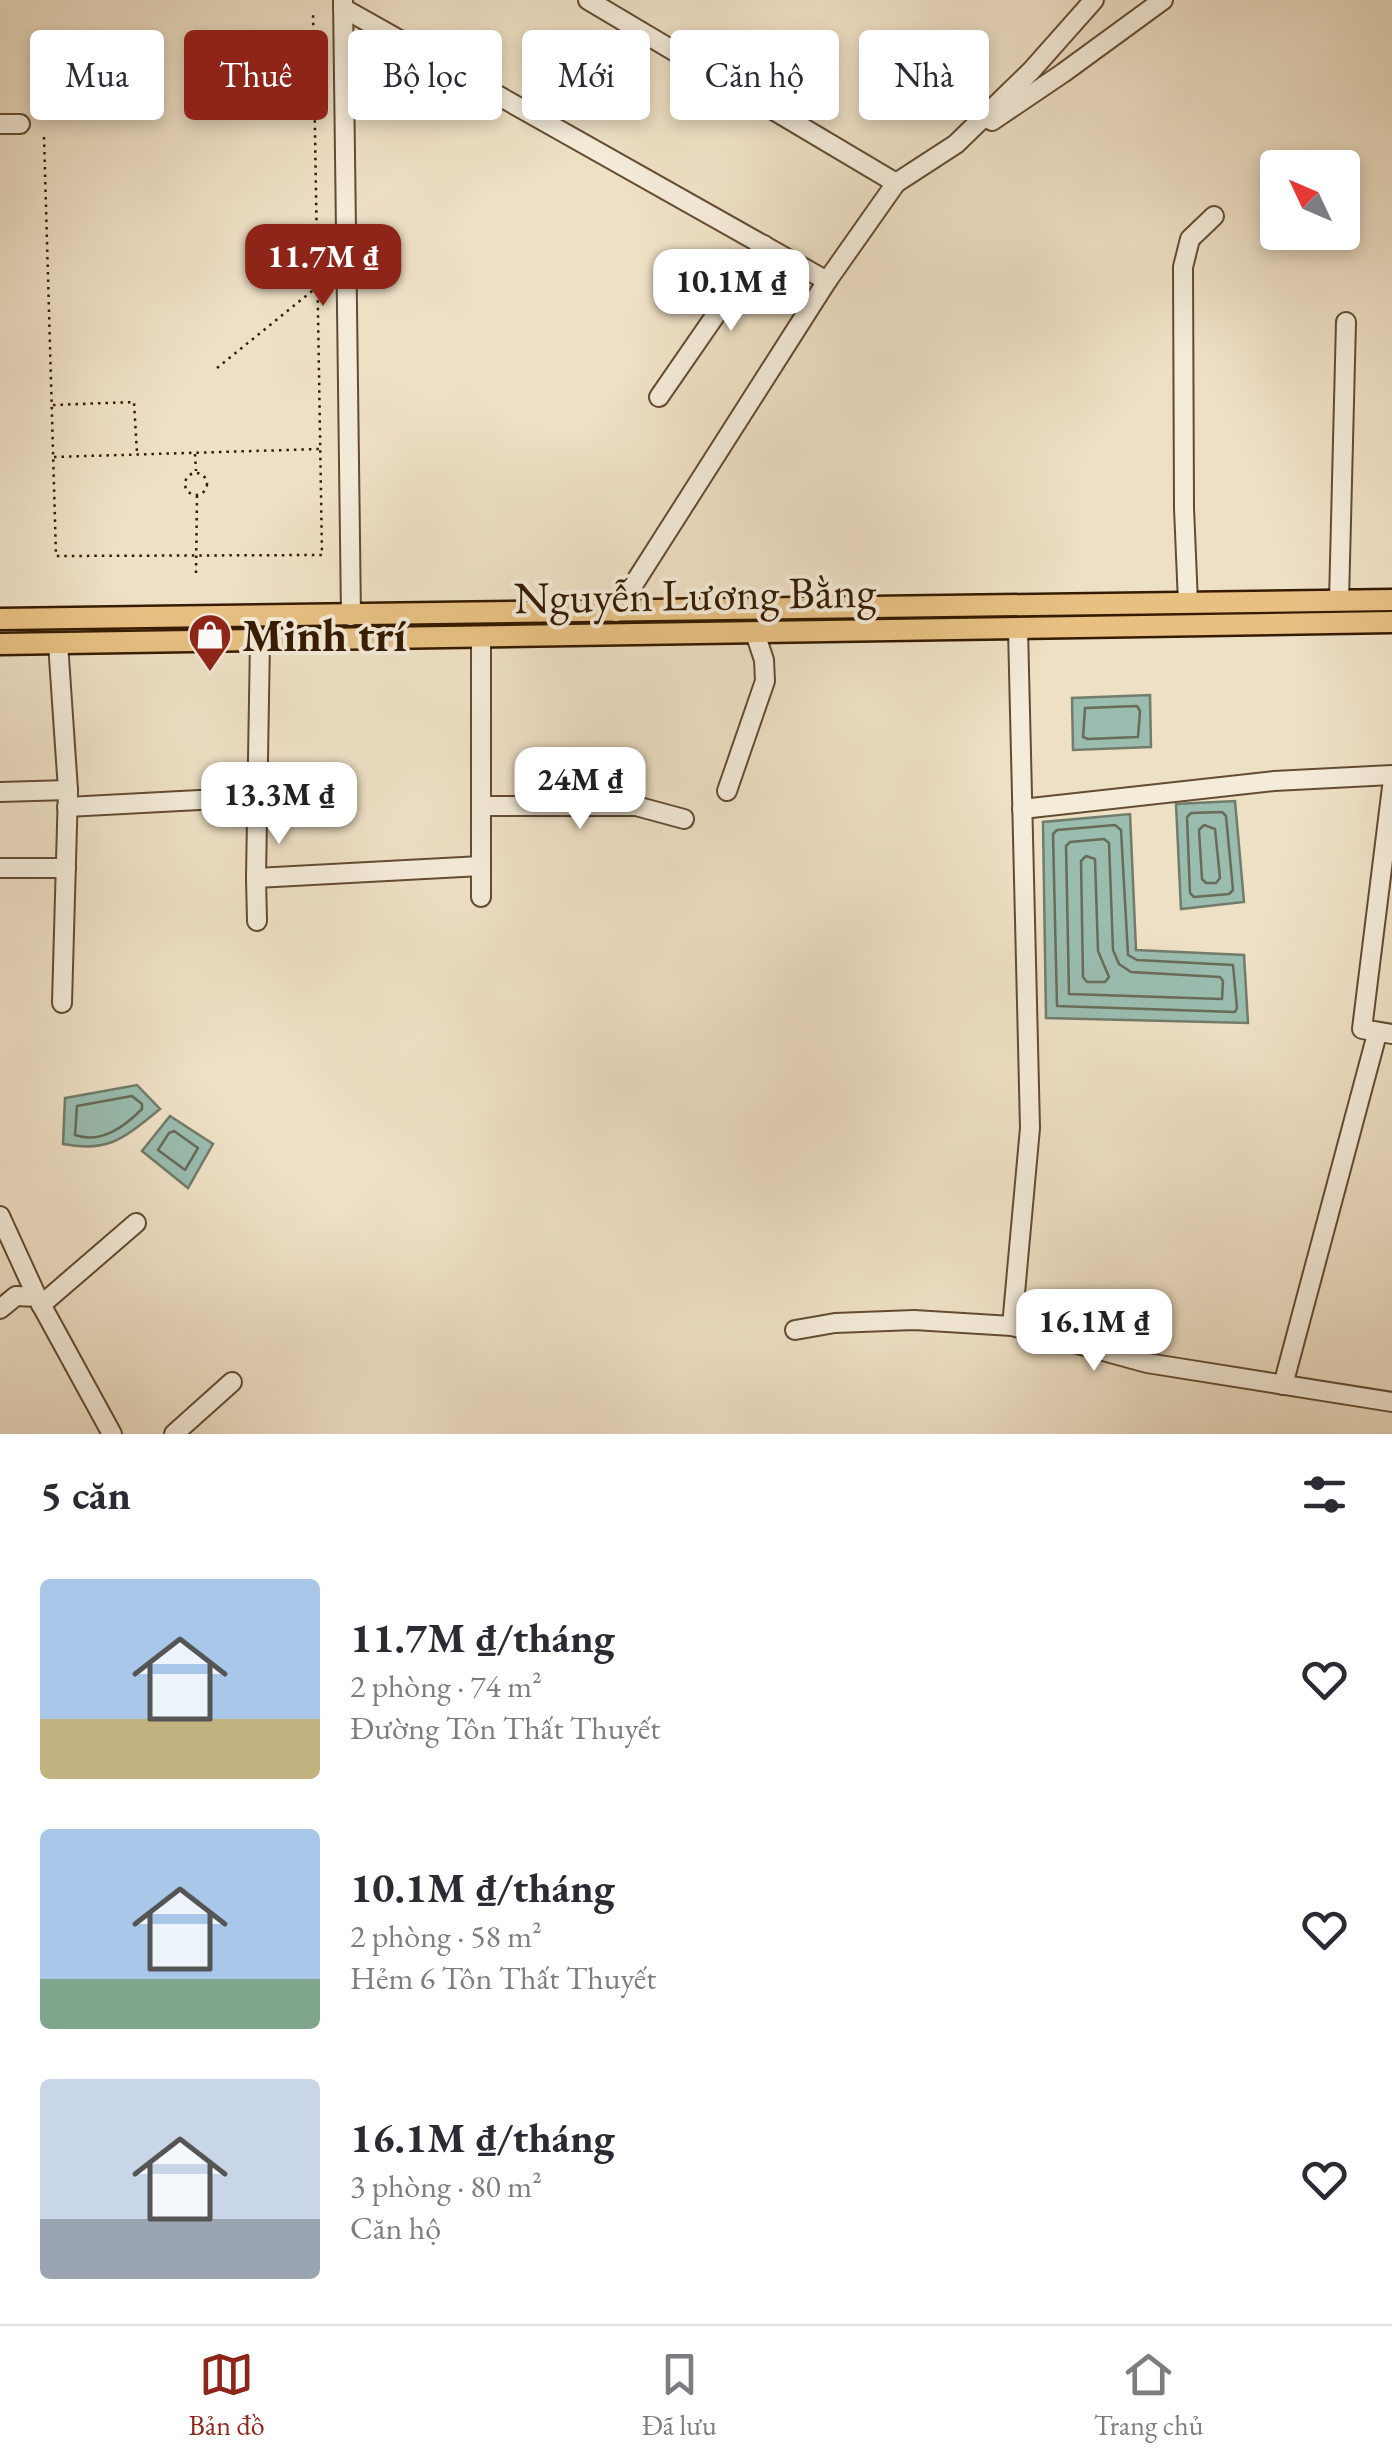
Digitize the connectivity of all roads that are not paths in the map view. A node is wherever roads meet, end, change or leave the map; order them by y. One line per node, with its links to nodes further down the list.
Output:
1 (588, 0): 8 (street)
2 (1163, 0): 7 (street)
3 (1086, 3): 7 (street)
4 (343, 4): 10 (street); 18 (street)
5 (0, 124): 6 (street)
6 (20, 124)
7 (956, 144): 8 (street)
8 (896, 182): 11 (street)
9 (1214, 216): 16 (street)
10 (764, 244): 11 (street); 13 (street)
11 (826, 281): 17 (street)
12 (1346, 322): 14 (street)
13 (659, 397)
14 (1339, 600): 15 (main road, Nguyễn Lương Bằng); 16 (main road, Nguyễn Lương Bằng)
15 (1392, 600)
16 (1188, 603): 17 (main road, Nguyễn Lương Bằng)
17 (616, 612): 18 (main road, Nguyễn Lương Bằng)
18 (351, 616): 19 (main road, Nguyễn Lương Bằng)
19 (198, 618): 20 (main road, Nguyễn Lương Bằng); 26 (main road)
20 (0, 619)
21 (1392, 622): 22 (main road, Nguyễn Lương Bằng)
22 (1018, 628): 23 (main road, Nguyễn Lương Bằng); 36 (street)
23 (754, 633): 24 (main road, Nguyễn Lương Bằng); 32 (street)
24 (481, 637): 25 (main road, Nguyễn Lương Bằng); 35 (street)
25 (260, 640): 26 (main road, Nguyễn Lương Bằng); 33 (street)
26 (198, 641): 27 (main road, Nguyễn Lương Bằng)
27 (58, 643): 28 (main road, Nguyễn Lương Bằng); 34 (street)
28 (0, 644)
29 (1392, 775): 36 (street)
30 (1392, 787): 45 (street)
31 (0, 792): 34 (street)
32 (727, 792)
33 (256, 797): 34 (street); 41 (street)
34 (67, 799): 40 (street)
35 (481, 806): 37 (street); 38 (street)
36 (1022, 809): 50 (street)
37 (684, 819)
38 (481, 866): 41 (street); 42 (street)
39 (0, 868): 40 (street)
40 (66, 868): 44 (street)
41 (256, 878): 43 (street)
42 (481, 897)
43 (257, 921)
44 (62, 1003)
45 (1384, 1034): 53 (street)
46 (0, 1216): 48 (street)
47 (136, 1223): 48 (street)
48 (39, 1301): 49 (street); 55 (street)
49 (0, 1310)
50 (1012, 1326): 51 (street); 53 (street)
51 (795, 1330)
52 (232, 1382): 56 (street)
53 (1283, 1385): 54 (street)
54 (1392, 1402)
55 (112, 1434)
56 (174, 1434)

